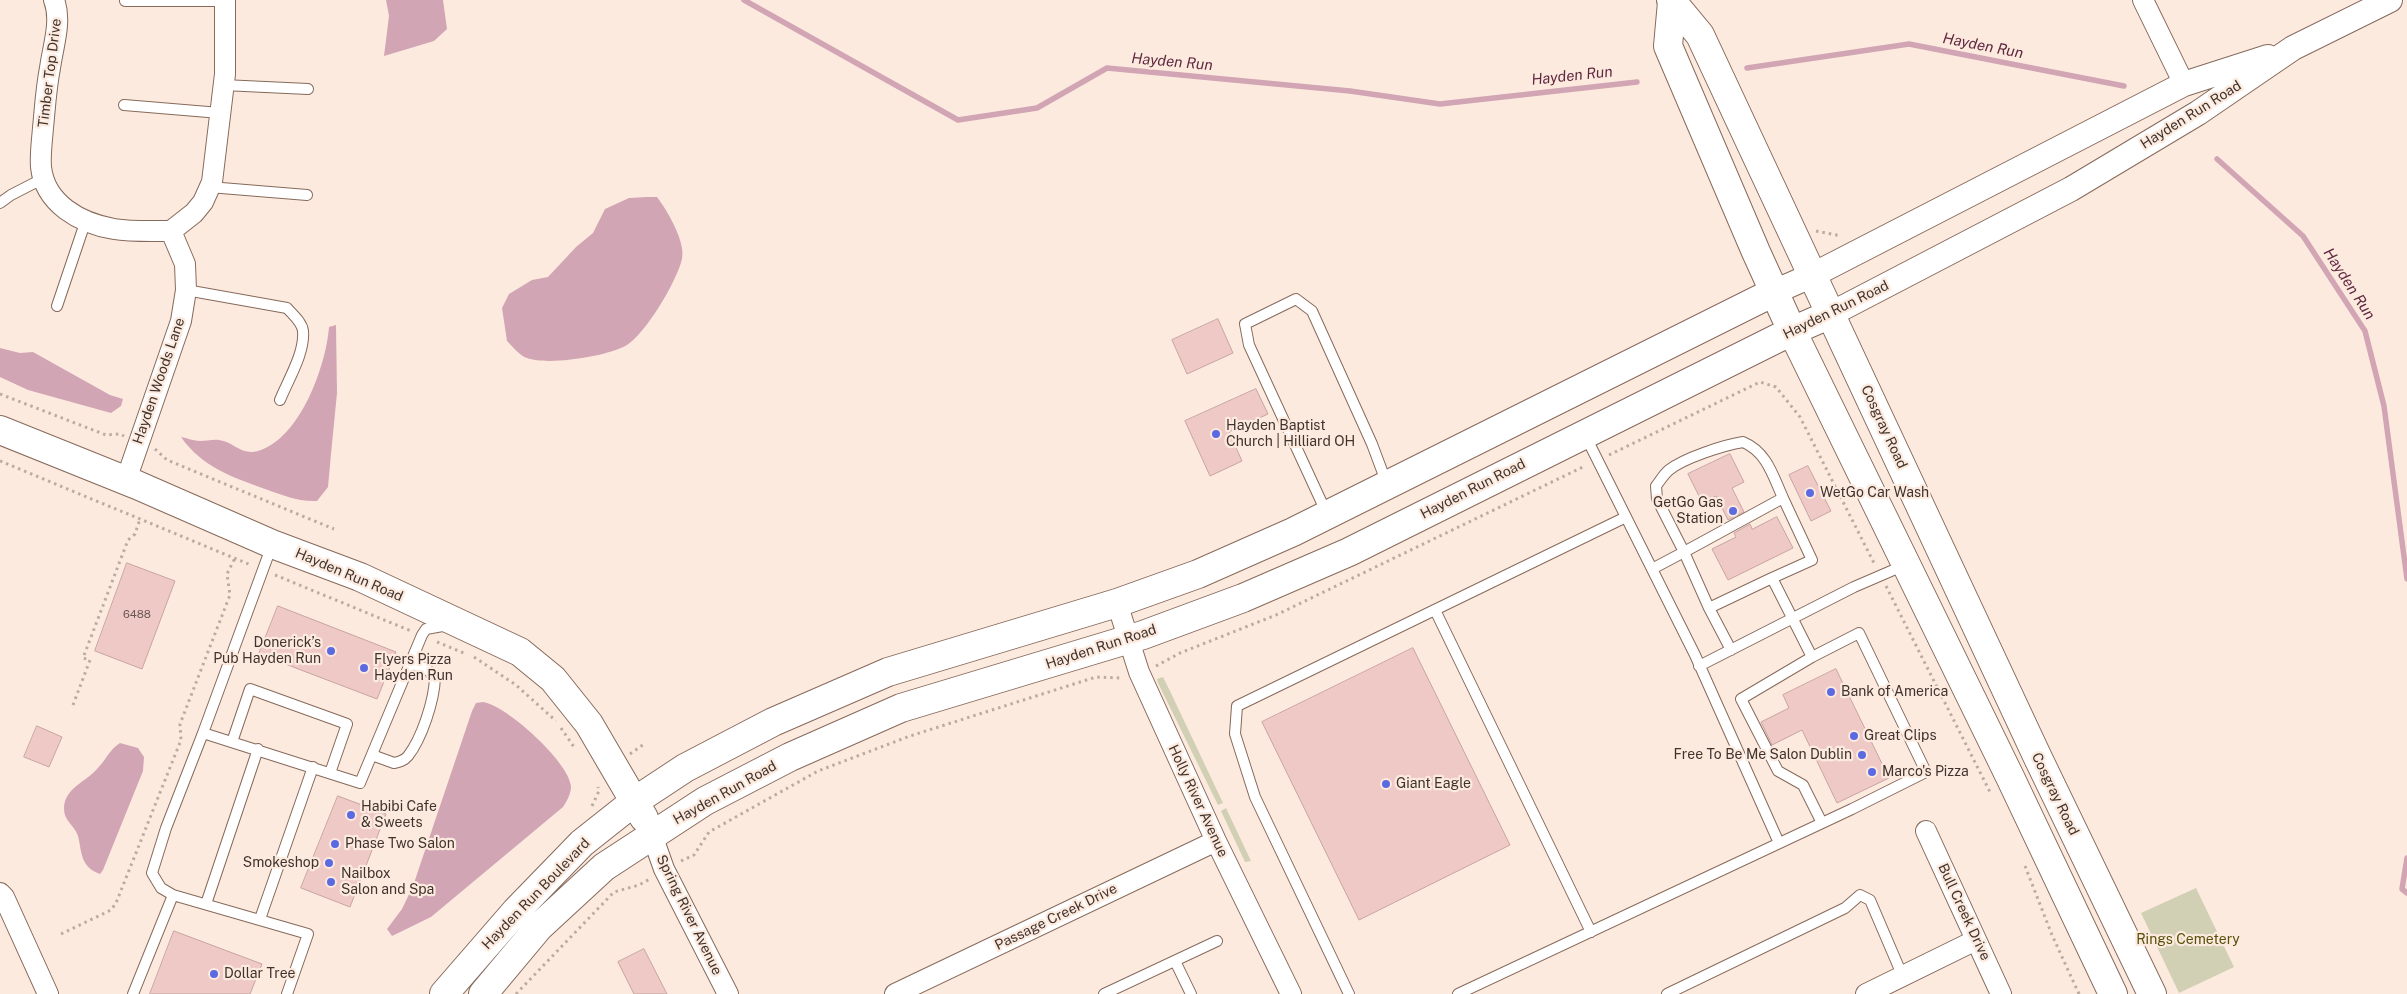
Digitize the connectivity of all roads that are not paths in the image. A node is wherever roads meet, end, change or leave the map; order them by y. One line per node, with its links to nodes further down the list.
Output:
1 (54, 0): 13 (street, Timber Top Drive)
2 (2143, 0): 8 (street)
3 (2390, 0): 7 (street, Hayden Run Road)
4 (224, 1): 6 (lane); 9 (street)
5 (1671, 1): 19 (main road, Cosgray Road); 21 (main road, Cosgray Road)
6 (125, 2)
7 (2293, 48): 8 (street, Hayden Run Road); 23 (street, Hayden Run Road)
8 (2184, 84): 19 (street, Hayden Run Road)
9 (223, 85): 10 (lane); 12 (street)
10 (308, 89)
11 (124, 105): 12 (lane)
12 (220, 113): 14 (street)
13 (44, 178): 16 (lane); 17 (street, Timber Top Drive)
14 (209, 188): 15 (lane); 18 (street)
15 (307, 195)
16 (0, 202)
17 (86, 220): 18 (street, Timber Top Drive); 22 (lane)
18 (171, 231): 20 (street, Hayden Woods Lane)
19 (1812, 275): 21 (street, Hayden Run Road); 23 (main road, Cosgray Road)
20 (186, 290): 25 (lane); 28 (street, Hayden Woods Lane)
21 (1774, 292): 24 (main road, Cosgray Road); 29 (main road, Hayden Run Road)
22 (57, 306)
23 (1831, 314): 24 (main road, Hayden Run Road); 85 (main road, Cosgray Road)
24 (1792, 331): 27 (main road, Hayden Run Road); 35 (main road, Cosgray Road)
25 (280, 400)
26 (0, 430): 28 (main road, Hayden Run Road)
27 (1584, 434): 32 (lane); 43 (main road, Hayden Run Road)
28 (126, 480): 33 (main road, Hayden Run Road)
29 (1387, 485): 31 (main road, Hayden Run Road); 31 (lane)
30 (1783, 498): 34 (lane); 34 (lane); 37 (lane)
31 (1327, 515): 38 (main road, Hayden Run Road)
32 (1626, 517): 36 (lane); 40 (lane)
33 (272, 544): 42 (main road, Hayden Run Road); 48 (lane)
34 (1684, 552): 36 (lane); 39 (lane)
35 (1906, 564): 41 (lane); 84 (main road, Cosgray Road)
36 (1652, 570): 47 (lane)
37 (1772, 578): 39 (lane); 41 (lane)
38 (1117, 603): 43 (street, Holly River Avenue); 54 (main road, Hayden Run Road)
39 (1709, 608): 44 (lane)
40 (1436, 610): 64 (lane); 80 (lane)
41 (1792, 619): 44 (lane); 45 (lane)
42 (458, 623): 46 (lane); 54 (main road, Hayden Run Road)
43 (1128, 640): 57 (main road, Hayden Run Road); 58 (street, Holly River Avenue)
44 (1731, 650): 47 (lane)
45 (1812, 657): 55 (lane); 55 (lane)
46 (411, 664): 51 (lane); 51 (lane)
47 (1699, 666): 59 (lane)
48 (203, 733): 49 (lane); 61 (lane)
49 (232, 742): 50 (lane); 53 (lane)
50 (258, 749): 52 (lane); 62 (lane)
51 (372, 755): 53 (lane)
52 (313, 767): 53 (lane); 63 (lane)
53 (330, 773)
54 (635, 801): 57 (main road, Hayden Run Road); 73 (main road, Hayden Run Boulevard)
55 (1822, 823): 59 (lane)
56 (1926, 831): 65 (street, Bull Creek Drive)
57 (652, 835): 74 (main road, Hayden Run Boulevard); 75 (street, Spring River Avenue)
58 (1216, 841): 76 (street, Passage Creek Drive); 79 (street, Holly River Avenue)
59 (1779, 843): 64 (lane)
60 (0, 894): 70 (street)
61 (173, 895): 62 (lane); 71 (lane)
62 (206, 904): 63 (lane)
63 (260, 919): 72 (lane)
64 (1591, 932): 81 (lane)
65 (1976, 940): 68 (street); 83 (street, Bull Creek Drive)
66 (1217, 941): 67 (lane)
67 (1175, 961): 77 (lane); 78 (lane)
68 (1903, 977): 69 (street); 82 (lane)
69 (1879, 991)
70 (48, 994)
71 (133, 994)
72 (287, 994)
73 (444, 994)
74 (483, 994)
75 (728, 994)
76 (895, 994)
77 (1104, 994)
78 (1191, 994)
79 (1291, 994)
80 (1350, 994)
81 (1458, 994)
82 (1667, 994)
83 (2002, 994)
84 (2114, 994)
85 (2152, 994)

